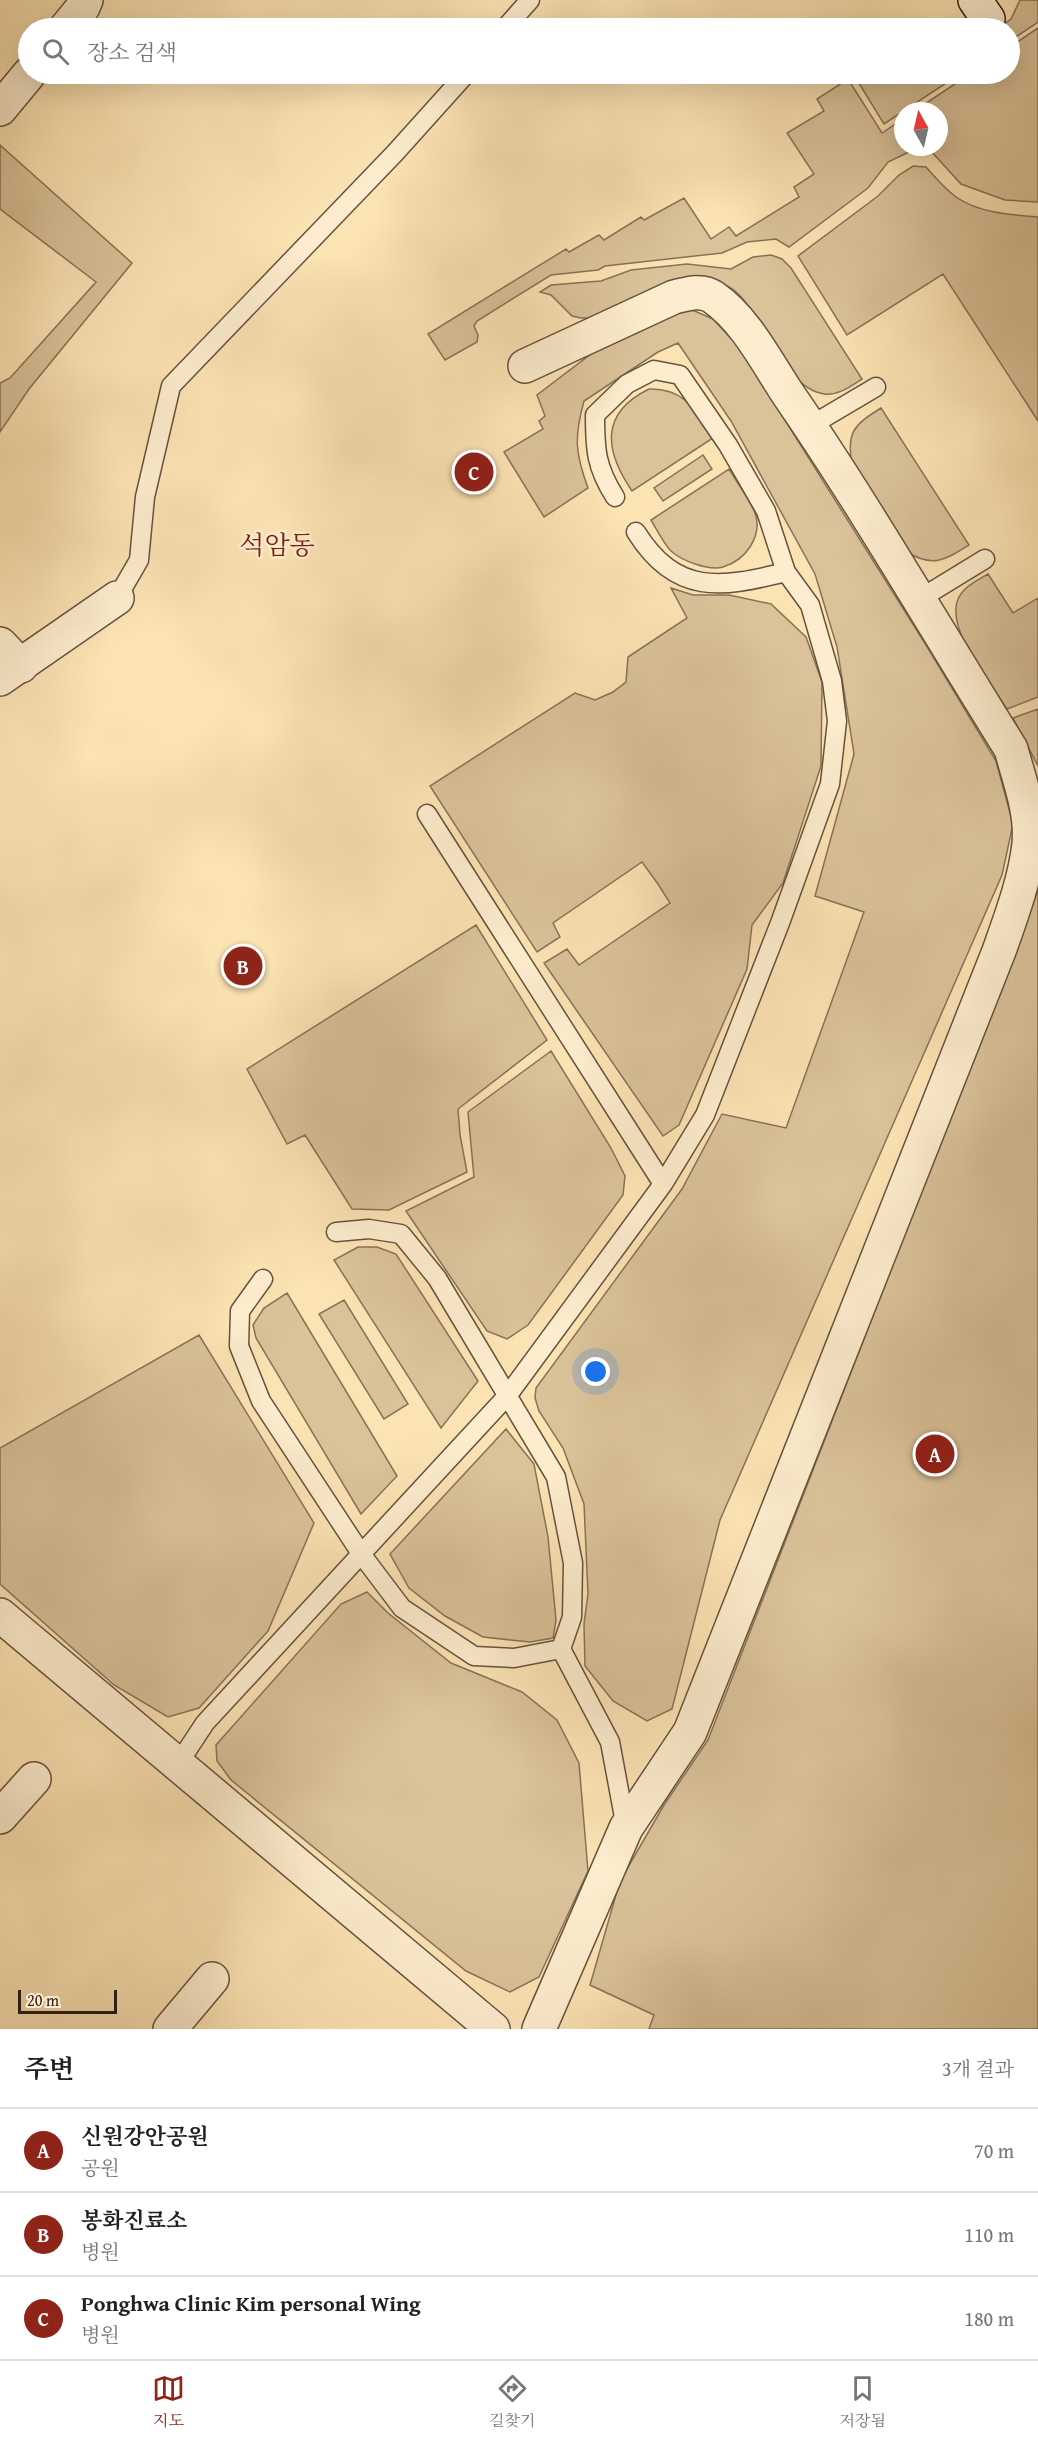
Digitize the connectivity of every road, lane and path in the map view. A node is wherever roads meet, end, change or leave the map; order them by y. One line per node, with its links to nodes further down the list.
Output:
1 (86, 0): 3 (street)
2 (530, 0): 4 (lane)
3 (74, 18)
4 (514, 18)
5 (21, 84): 7 (street)
6 (457, 84): 15 (lane)
7 (0, 109)
8 (525, 366): 10 (street)
9 (876, 387): 10 (lane)
10 (810, 426): 16 (street)
11 (615, 497): 14 (lane)
12 (636, 532): 14 (lane)
13 (985, 559): 16 (lane)
14 (786, 572): 19 (lane)
15 (117, 598): 17 (street)
16 (918, 600): 29 (street)
17 (7, 663)
18 (427, 814): 19 (lane)
19 (663, 1184): 22 (lane)
20 (336, 1232): 22 (lane)
21 (263, 1279): 23 (lane)
22 (508, 1395): 23 (lane); 25 (lane)
23 (362, 1555): 25 (lane); 26 (lane)
24 (0, 1615): 26 (street)
25 (561, 1649): 29 (lane)
26 (178, 1764): 32 (street)
27 (34, 1779): 28 (street)
28 (0, 1816)
29 (626, 1828): 33 (street)
30 (212, 1979): 31 (street)
31 (170, 2029)
32 (494, 2029)
33 (539, 2029)

